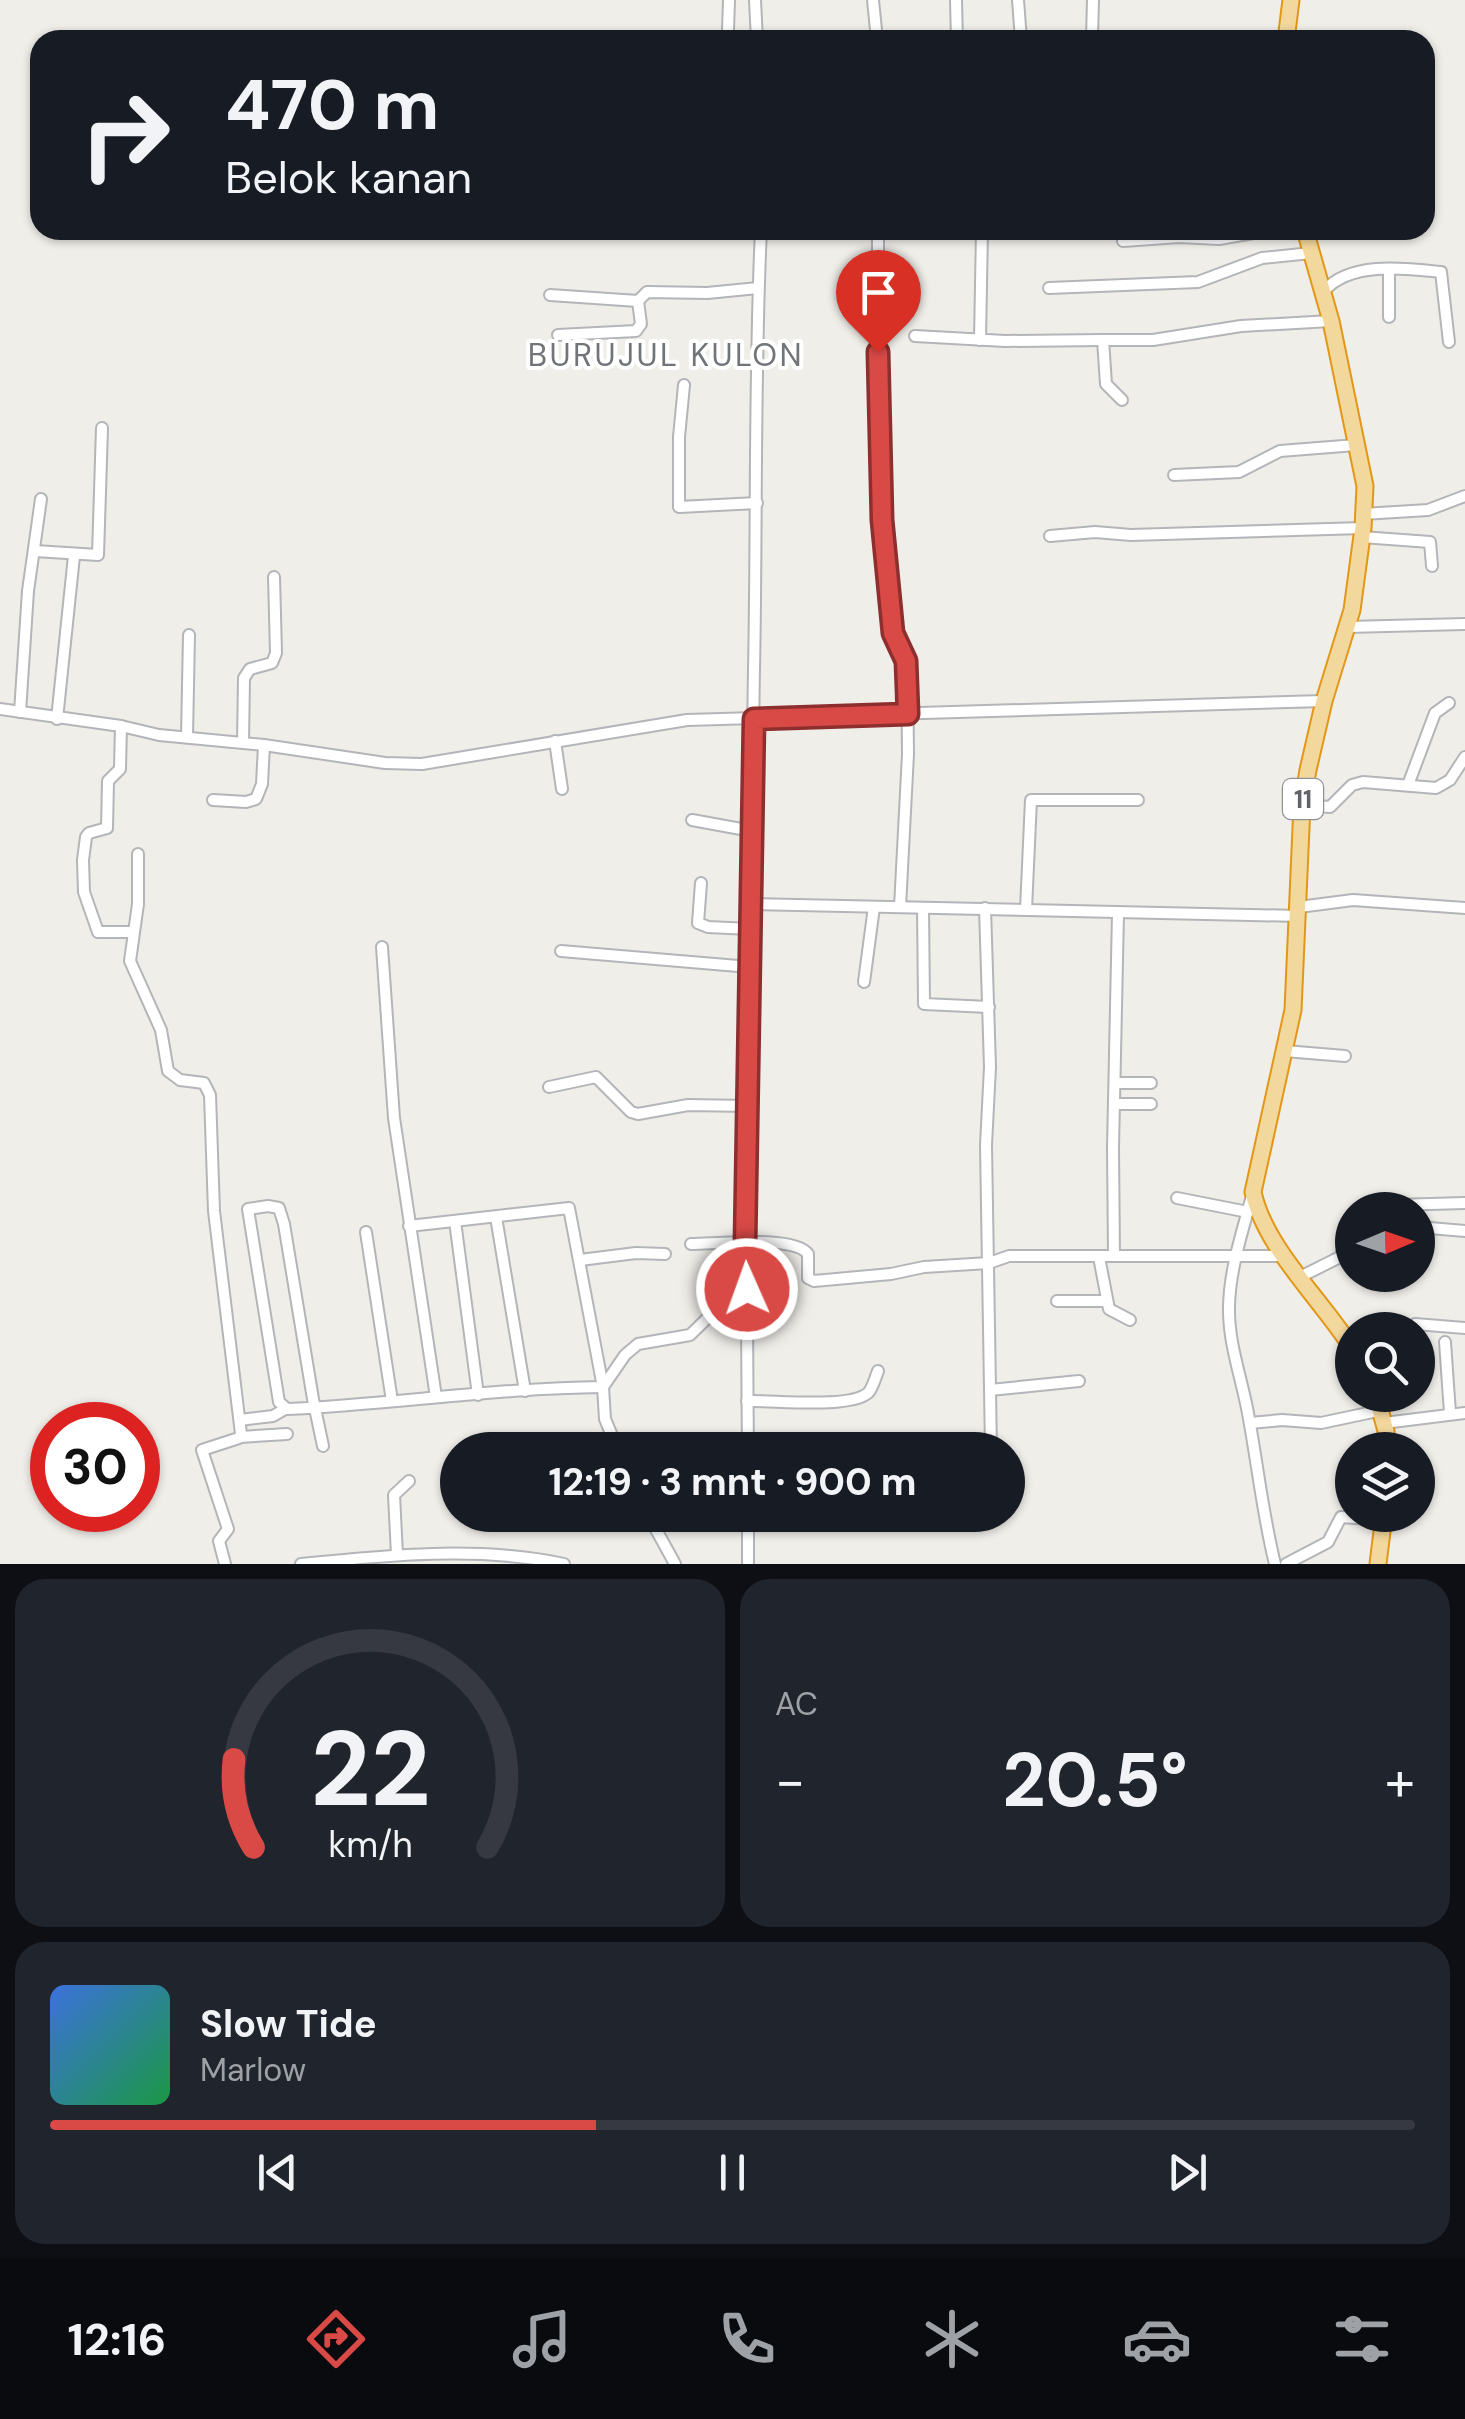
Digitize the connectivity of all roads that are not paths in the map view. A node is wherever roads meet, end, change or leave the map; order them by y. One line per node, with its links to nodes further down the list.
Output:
1 (729, 0): 8 (street)
2 (755, 0): 9 (street)
3 (873, 0): 10 (street)
4 (956, 0): 11 (street)
5 (1018, 0): 12 (street)
6 (1093, 0): 13 (street)
7 (1291, 0): 14 (highway)
8 (728, 30)
9 (756, 30)
10 (876, 30)
11 (957, 30)
12 (1020, 30)
13 (1092, 30)
14 (1287, 30)
15 (760, 240): 21 (street)
16 (878, 240): 54 (street)
17 (982, 240): 30 (street)
18 (1307, 240): 19 (highway, 11)
19 (1310, 253): 22 (street); 23 (highway, 11)
20 (1388, 270): 23 (street); 26 (street); 32 (street)
21 (758, 288): 25 (street); 40 (street)
22 (1048, 288)
23 (1324, 291): 27 (highway, 11)
24 (550, 296): 25 (street)
25 (638, 301): 28 (street)
26 (1389, 317)
27 (1331, 321): 31 (street); 36 (highway, 11)
28 (558, 335)
29 (915, 336): 30 (street)
30 (980, 340): 31 (street)
31 (1104, 340): 34 (street)
32 (1449, 342)
33 (684, 385): 40 (street)
34 (1122, 400)
35 (102, 428): 44 (street)
36 (1356, 445): 37 (street); 41 (highway, 11)
37 (1174, 476)
38 (1465, 496): 41 (street)
39 (41, 499): 43 (street)
40 (757, 502): 56 (street)
41 (1363, 526): 42 (street); 45 (street); 48 (highway, 11)
42 (1050, 536)
43 (35, 551): 44 (street); 53 (street)
44 (74, 556): 55 (street)
45 (1432, 566)
46 (274, 578): 60 (street)
47 (1465, 624): 48 (street)
48 (1347, 627): 50 (highway, 11)
49 (189, 636): 58 (street)
50 (1324, 700): 54 (street); 67 (highway, 11)
51 (1449, 702): 63 (street)
52 (0, 709): 53 (street)
53 (20, 712): 55 (street)
54 (908, 714): 56 (street); 74 (street)
55 (57, 719): 57 (street)
56 (754, 719): 59 (street); 69 (street)
57 (121, 726): 58 (street); 82 (street)
58 (187, 736): 60 (street)
59 (555, 741): 61 (street); 64 (street)
60 (243, 742): 61 (street)
61 (264, 745): 65 (street)
62 (1465, 757): 63 (street)
63 (1408, 785): 67 (street)
64 (562, 790)
65 (213, 800)
66 (1138, 800): 78 (street)
67 (1302, 805): 80 (highway, 11)
68 (692, 820): 69 (street)
69 (752, 831): 72 (street)
70 (138, 854): 82 (street)
71 (700, 884): 81 (street)
72 (751, 904): 73 (street); 81 (street)
73 (874, 907): 74 (street); 86 (street)
74 (900, 907): 75 (street)
75 (923, 908): 76 (street); 87 (street)
76 (986, 908): 78 (street); 87 (street)
77 (1465, 908): 80 (street)
78 (1026, 909): 79 (street)
79 (1118, 912): 80 (street); 90 (street)
80 (1299, 912): 88 (highway, 11)
81 (750, 929): 85 (street)
82 (133, 932): 141 (street)
83 (382, 947): 103 (street)
84 (561, 951): 85 (street)
85 (750, 967): 95 (street)
86 (864, 982)
87 (989, 1006): 116 (street)
88 (1285, 1051): 89 (street); 96 (highway, 11)
89 (1345, 1056)
90 (1116, 1083): 91 (street); 93 (street)
91 (1151, 1083)
92 (550, 1087): 95 (street)
93 (1115, 1104): 94 (street); 111 (street)
94 (1151, 1104)
95 (749, 1106): 108 (street)
96 (1254, 1192): 100 (street); 112 (highway)
97 (1177, 1198): 100 (street)
98 (1435, 1203): 99 (street)
99 (1465, 1203)
100 (1248, 1212): 110 (street)
101 (496, 1217): 102 (street); 114 (street); 130 (street)
102 (455, 1220): 103 (street); 131 (street)
103 (408, 1226): 132 (street)
104 (1435, 1228): 105 (street)
105 (1465, 1231)
106 (366, 1232): 133 (street)
107 (691, 1244): 108 (street)
108 (745, 1244): 116 (street); 118 (street)
109 (665, 1254): 114 (street)
110 (1236, 1255): 111 (street); 112 (street); 142 (street)
111 (1114, 1256): 113 (street)
112 (1285, 1256): 117 (highway)
113 (1099, 1257): 116 (street); 120 (street)
114 (580, 1260): 128 (street)
115 (1335, 1260): 117 (street)
116 (989, 1264): 129 (street)
117 (1302, 1276): 122 (highway)
118 (747, 1289): 128 (street); 134 (street)
119 (1056, 1301): 120 (street)
120 (1105, 1301): 121 (street)
121 (1130, 1320)
122 (1335, 1324)
123 (1435, 1326): 124 (street)
124 (1465, 1328)
125 (1445, 1342): 140 (street)
126 (878, 1371): 134 (street)
127 (1079, 1381): 129 (street)
128 (604, 1387): 130 (street); 143 (street)
129 (990, 1390): 145 (street)
130 (525, 1392): 131 (street)
131 (478, 1395): 132 (street)
132 (436, 1397): 133 (street)
133 (392, 1401): 135 (street)
134 (747, 1401): 144 (street)
135 (315, 1408): 136 (street); 136 (street); 148 (street)
136 (285, 1409): 141 (street)
137 (1368, 1412): 142 (street)
138 (1422, 1412): 140 (street)
139 (1465, 1413): 140 (street)
140 (1450, 1414)
141 (240, 1420): 147 (street)
142 (1250, 1423): 160 (street)
143 (610, 1432)
144 (748, 1432)
145 (991, 1432)
146 (287, 1434): 147 (street)
147 (240, 1437): 155 (street)
148 (324, 1446)
149 (408, 1481): 154 (street)
150 (1335, 1529): 161 (street)
151 (657, 1532): 158 (street)
152 (748, 1532): 159 (street)
153 (1381, 1532): 162 (highway)
154 (397, 1556): 156 (street); 157 (street)
155 (225, 1564)
156 (301, 1564)
157 (564, 1564)
158 (675, 1564)
159 (748, 1564)
160 (1275, 1564)
161 (1286, 1564)
162 (1378, 1564)

